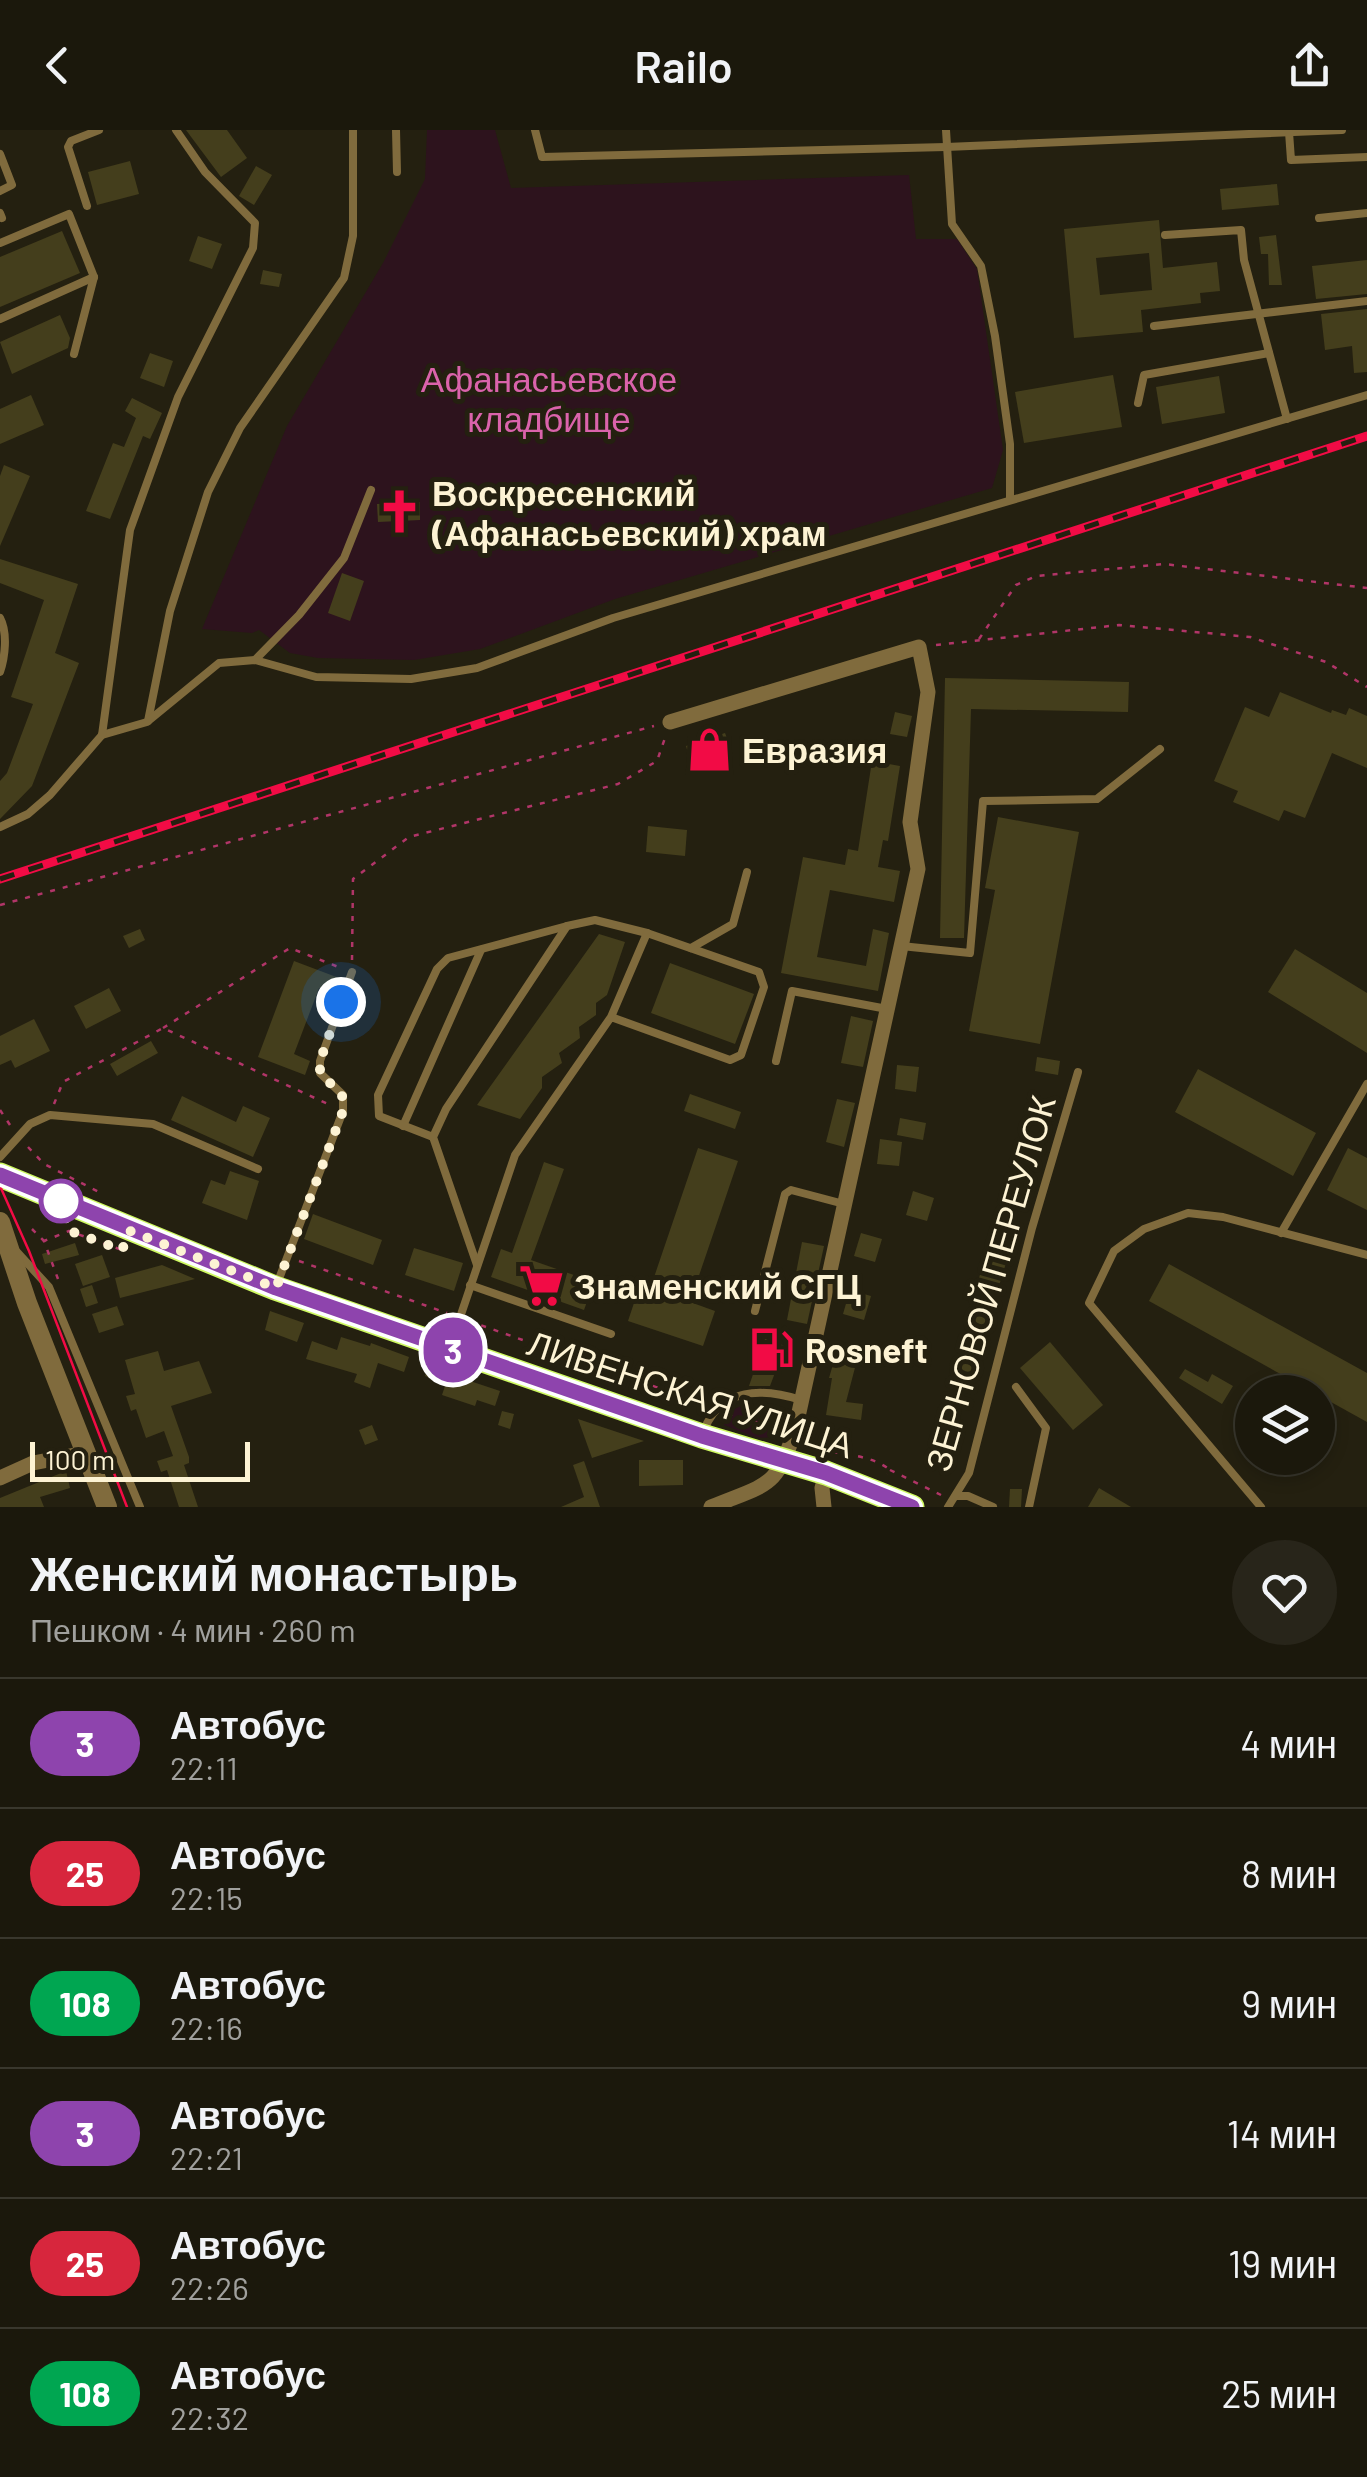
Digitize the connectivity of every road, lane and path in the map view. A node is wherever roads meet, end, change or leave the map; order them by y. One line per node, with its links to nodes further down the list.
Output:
1 (99, 130): 14 (lane)
2 (176, 130): 40 (lane)
3 (353, 130): 38 (lane)
4 (396, 130): 12 (lane)
5 (536, 130): 9 (lane)
6 (946, 130): 9 (lane)
7 (1342, 130): 8 (lane)
8 (1282, 132): 9 (lane); 11 (lane)
9 (946, 148): 30 (lane)
10 (0, 154): 13 (lane)
11 (1367, 157)
12 (396, 172)
13 (0, 191)
14 (87, 206)
15 (1367, 213): 16 (lane)
16 (1318, 218)
17 (1166, 235): 21 (lane)
18 (0, 242): 19 (lane)
19 (94, 277): 22 (lane); 25 (lane)
20 (1367, 301): 21 (lane)
21 (1259, 314): 23 (lane); 24 (lane)
22 (0, 319)
23 (1154, 326)
24 (1269, 353): 27 (lane); 28 (lane)
25 (74, 354)
26 (1367, 396): 28 (lane)
27 (1138, 403)
28 (1287, 419): 30 (lane)
29 (372, 490): 35 (lane)
30 (1010, 499): 35 (lane)
31 (1367, 588): 33 (path)
32 (0, 618): 36 (lane)
33 (978, 640): 34 (path); 37 (path)
34 (919, 648): 39 (street); 47 (street)
35 (255, 660): 38 (lane)
36 (0, 672)
37 (1367, 687)
38 (148, 722): 40 (lane)
39 (670, 722): 44 (path); 50 (path)
40 (102, 735): 42 (lane)
41 (1160, 749): 47 (lane)
42 (0, 828)
43 (747, 872): 48 (lane)
44 (0, 905)
45 (568, 926): 46 (lane); 49 (lane); 62 (lane)
46 (647, 933): 48 (lane); 52 (lane)
47 (901, 946): 51 (street)
48 (691, 948): 52 (lane)
49 (481, 950): 60 (lane); 60 (lane)
50 (352, 972): 53 (path); 58 (lane)
51 (887, 1010): 54 (lane); 66 (street)
52 (611, 1017): 73 (lane)
53 (163, 1028): 58 (path); 59 (path)
54 (776, 1061)
55 (1078, 1072): 88 (lane, ЗЕРНОВОЙ ПЕРЕУЛОК)
56 (1367, 1084): 70 (lane)
57 (0, 1110): 61 (path)
58 (343, 1111): 76 (lane)
59 (50, 1115): 61 (lane); 64 (lane)
60 (403, 1126): 62 (lane)
61 (18, 1137): 63 (lane)
62 (433, 1137): 73 (lane)
63 (0, 1157)
64 (258, 1169)
65 (0, 1175): 69 (main road, ЛИВЕНСКАЯ УЛИЦА)
66 (844, 1204): 77 (lane); 81 (street)
67 (32, 1229): 71 (path)
68 (3, 1230): 75 (lane); 83 (street)
69 (130, 1231): 71 (path); 76 (main road, ЛИВЕНСКАЯ УЛИЦА)
70 (1282, 1232): 72 (lane); 97 (lane)
71 (44, 1241): 75 (path)
72 (1367, 1255)
73 (477, 1265): 74 (lane)
74 (470, 1285): 78 (lane); 79 (lane)
75 (48, 1287): 90 (lane)
76 (276, 1288): 79 (main road, ЛИВЕНСКАЯ УЛИЦА)
77 (755, 1310)
78 (611, 1334)
79 (450, 1349): 82 (main road, ЛИВЕНСКАЯ УЛИЦА)
80 (1016, 1387): 96 (lane)
81 (801, 1400): 82 (lane); 84 (street)
82 (702, 1436): 84 (main road, ЛИВЕНСКАЯ УЛИЦА)
83 (85, 1452): 87 (street); 89 (street)
84 (786, 1460): 86 (main road, ЛИВЕНСКАЯ УЛИЦА); 91 (street)
85 (888, 1469): 88 (path)
86 (826, 1473): 92 (street); 93 (main road, ЛИВЕНСКАЯ УЛИЦА)
87 (0, 1478)
88 (956, 1496): 94 (lane, ЗЕРНОВОЙ ПЕРЕУЛОК); 95 (lane)
89 (107, 1507)
90 (140, 1507)
91 (710, 1507)
92 (824, 1507)
93 (912, 1507)
94 (948, 1507)
95 (993, 1507)
96 (1029, 1507)
97 (1261, 1507)

